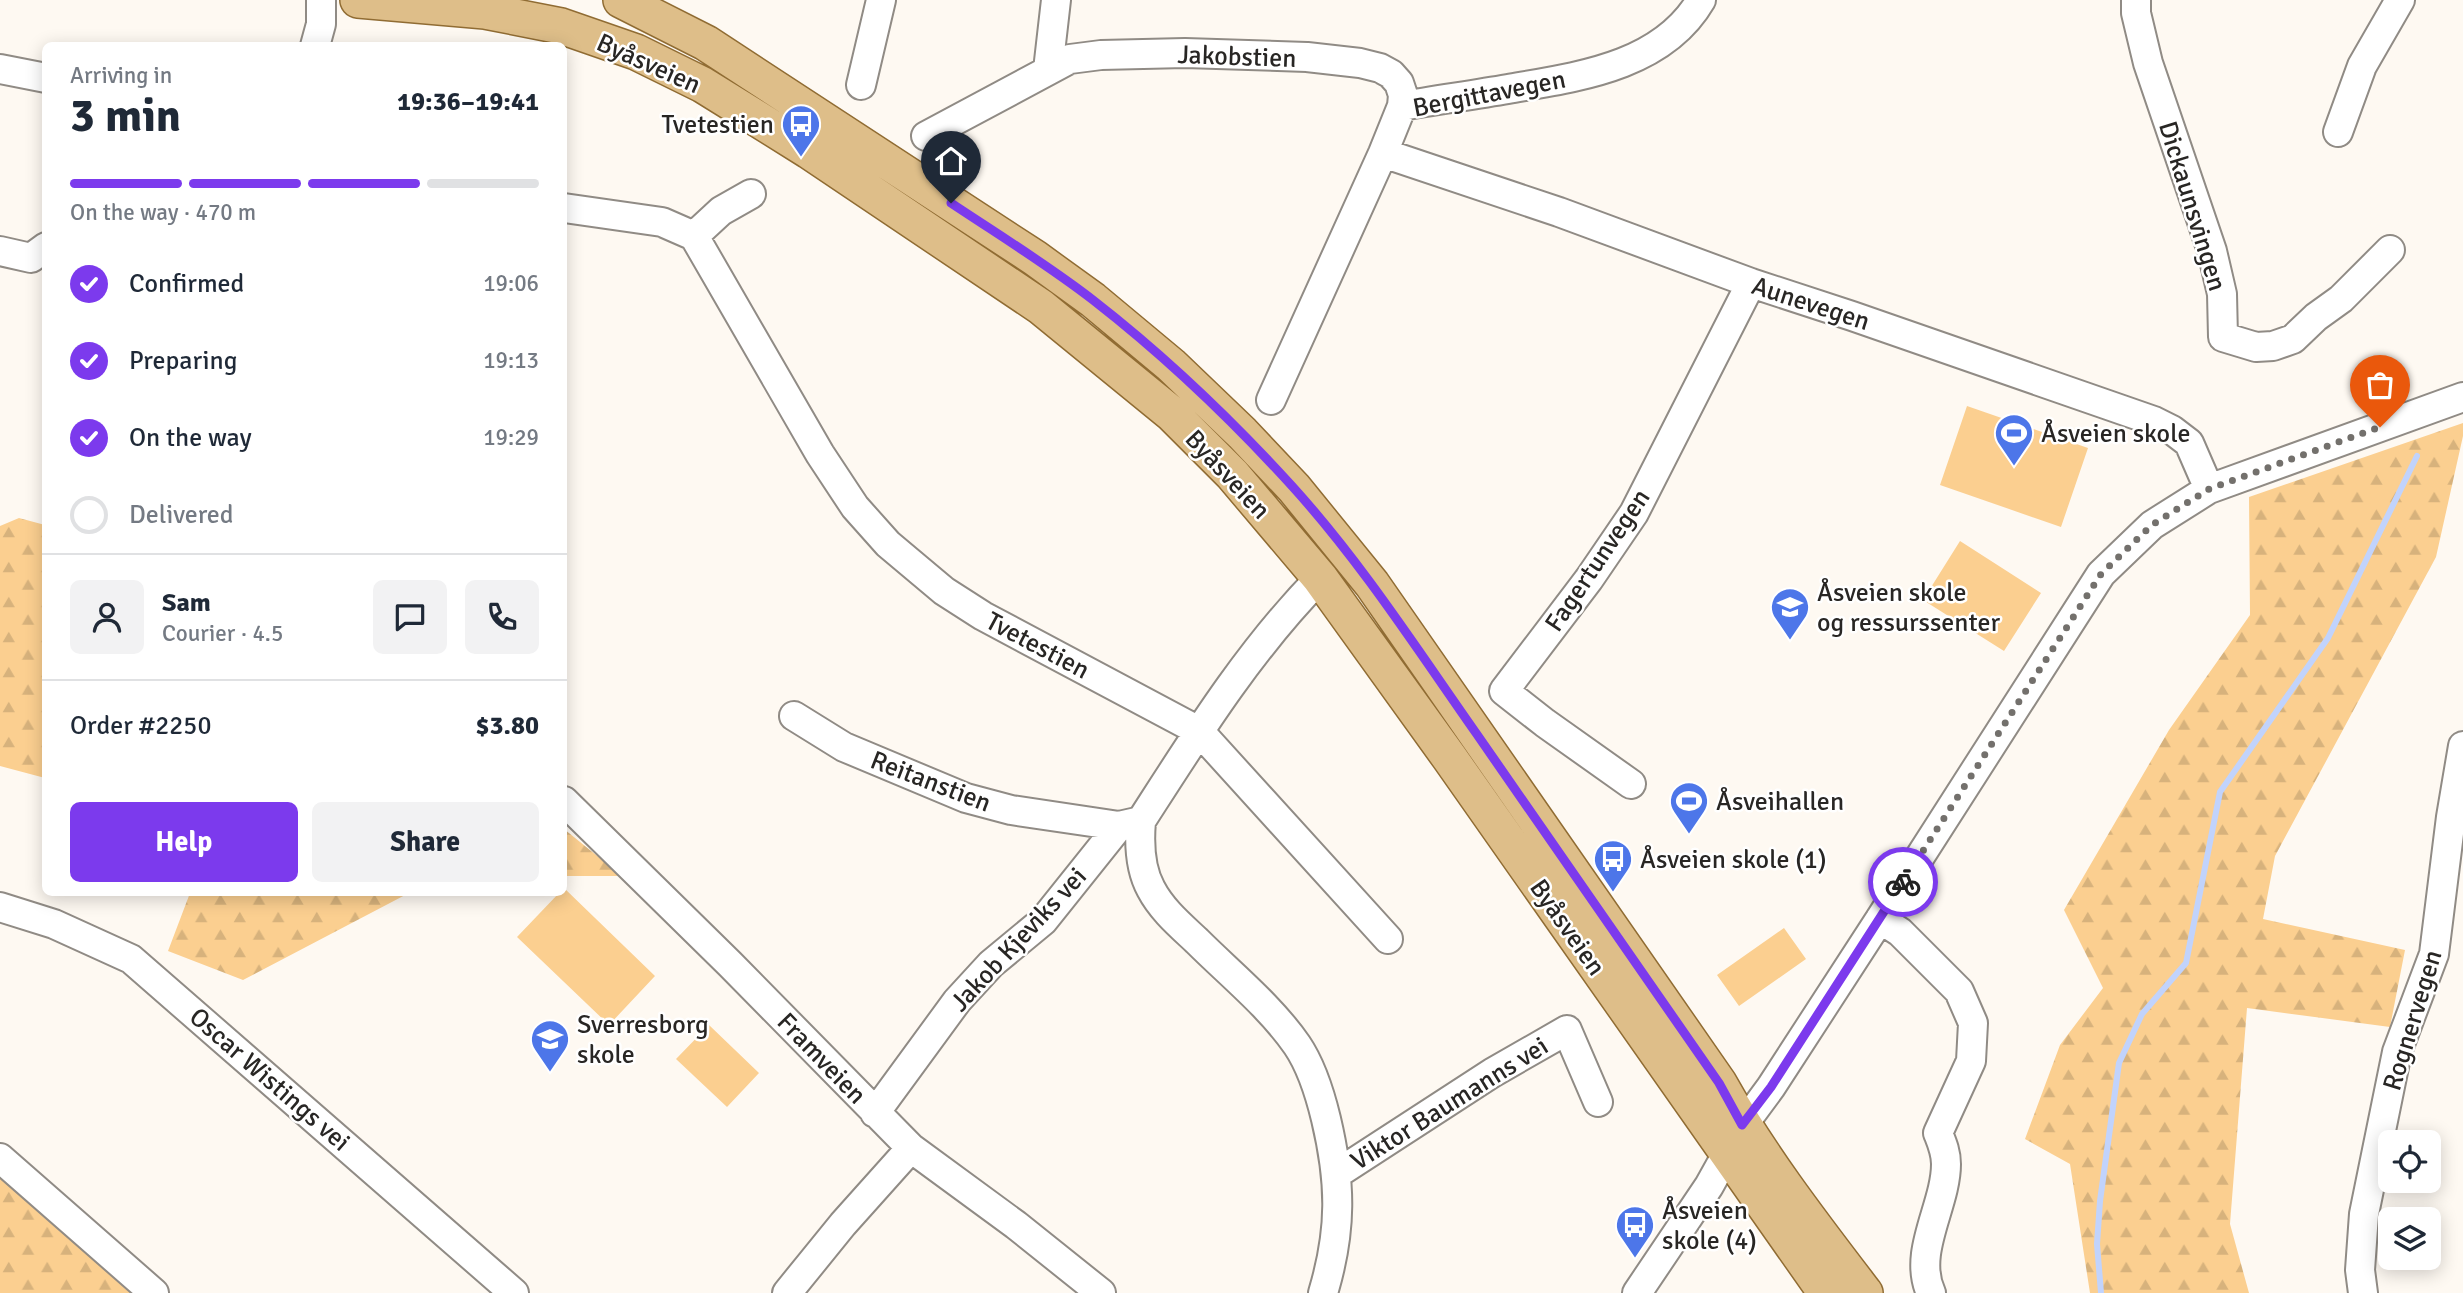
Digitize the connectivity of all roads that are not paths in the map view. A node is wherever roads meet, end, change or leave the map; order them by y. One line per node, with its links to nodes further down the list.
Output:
1 (321, 0): 9 (street)
2 (358, 0): 28 (main road, Byåsveien)
3 (621, 0): 40 (main road, Byåsveien)
4 (881, 0): 13 (street)
5 (1056, 0): 11 (street)
6 (1701, 0): 14 (street, Bergittavegen)
7 (2136, 0): 21 (street, Dickaunsvingen)
8 (2399, 0): 15 (street)
9 (316, 42)
10 (0, 69): 12 (street)
11 (1048, 70): 14 (street, Jakobstien); 16 (street)
12 (42, 77)
13 (861, 85)
14 (1402, 106): 17 (street, Bergittavegen)
15 (2338, 132)
16 (926, 136)
17 (1383, 153): 24 (street, Aunevegen); 26 (street, Bergittavegen)
18 (751, 194): 20 (street)
19 (567, 208): 20 (street)
20 (694, 236): 30 (street, Tvetestien)
21 (2390, 250)
22 (0, 251): 23 (street)
23 (41, 256)
24 (1751, 283): 27 (street, Aunevegen); 32 (street, Fagertunvegen)
25 (2463, 397): 27 (street)
26 (1271, 400)
27 (2209, 489): 36 (street)
28 (1320, 578): 30 (street, Jakob Kjeviks vei); 40 (main road, Byåsveien)
29 (794, 716): 34 (street, Reitanstien)
30 (1199, 731): 34 (street, Jakob Kjeviks vei); 37 (street, Tvetestien)
31 (2463, 746): 53 (street, Rognervegen)
32 (1631, 784)
33 (567, 804): 39 (street, Framveien)
34 (1130, 824): 39 (street, Jakob Kjeviks vei); 43 (street, Viktor Baumanns vei)
35 (0, 907): 45 (street, Oscar Wistings vei)
36 (1880, 919): 40 (street); 52 (street)
37 (1388, 939)
38 (1598, 1102): 43 (street, Viktor Baumanns vei)
39 (876, 1113): 41 (street, Framveien)
40 (1734, 1139): 49 (street); 50 (main road, Byåsveien); 51 (main road, Byåsveien)
41 (911, 1148): 46 (street); 47 (street, Framveien)
42 (0, 1158): 44 (street)
43 (1338, 1173): 48 (street, Viktor Baumanns vei)
44 (154, 1293)
45 (514, 1293)
46 (787, 1293)
47 (1101, 1293)
48 (1324, 1293)
49 (1637, 1293)
50 (1826, 1293)
51 (1865, 1293)
52 (1931, 1293)
53 (2363, 1293)

